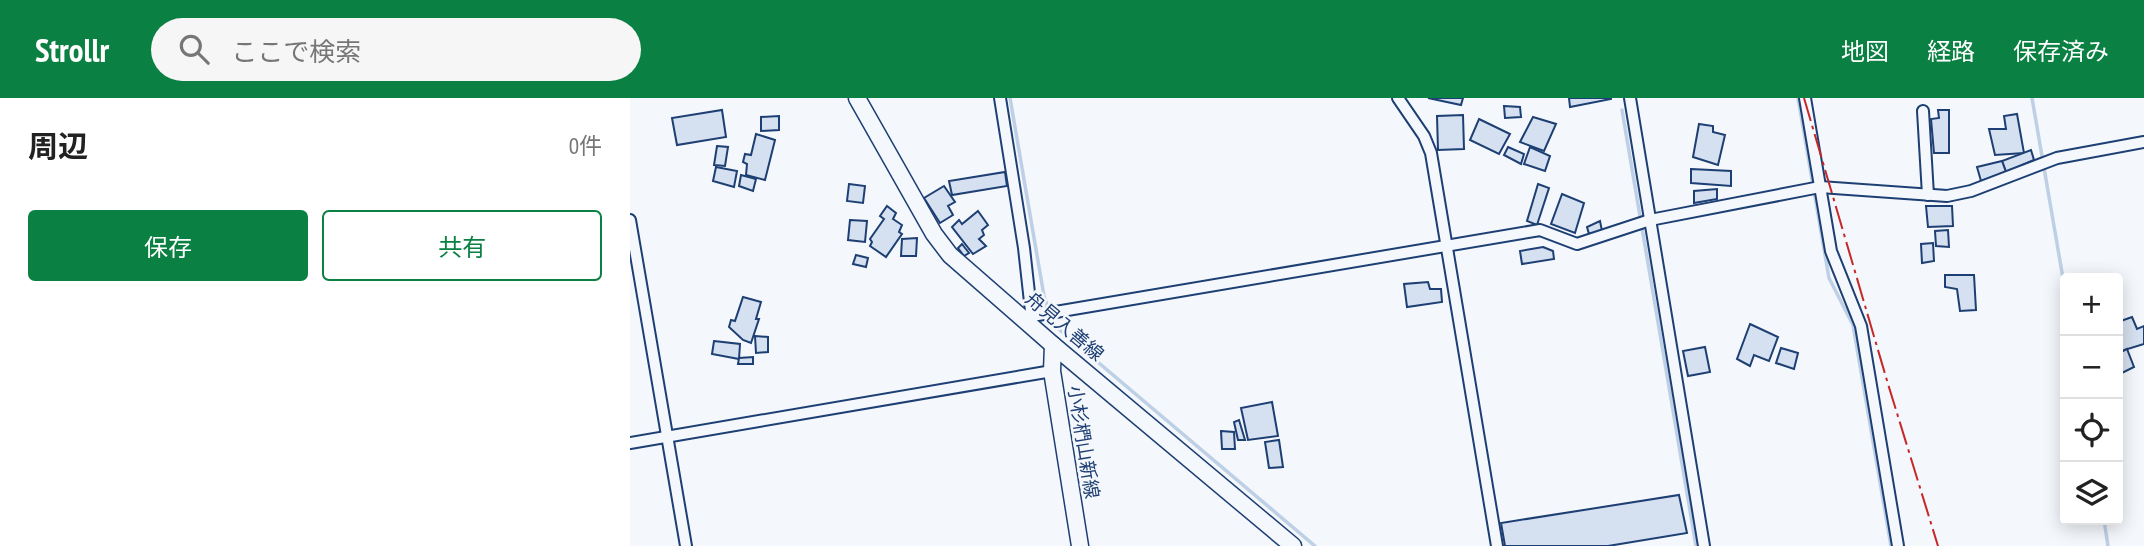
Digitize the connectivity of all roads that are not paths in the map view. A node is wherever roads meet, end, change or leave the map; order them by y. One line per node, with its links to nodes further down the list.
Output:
1 (857, 98): 13 (main road, 舟見入善線)
2 (1000, 98): 13 (street)
3 (1398, 98): 12 (street)
4 (1630, 98): 11 (street)
5 (1805, 98): 8 (street)
6 (1923, 111): 9 (street)
7 (2144, 142): 9 (street)
8 (1820, 187): 9 (street); 11 (street); 23 (street)
9 (1928, 195)
10 (630, 220): 16 (street)
11 (1650, 220): 12 (street); 22 (street)
12 (1447, 246): 13 (street); 21 (street)
13 (1032, 321): 14 (main road, 舟見入善線)
14 (1053, 345): 15 (main road, 小杉椚山新線); 20 (main road, 舟見入善線)
15 (1052, 371): 16 (street); 19 (main road, 小杉椚山新線)
16 (666, 436): 17 (street); 18 (street)
17 (630, 443)
18 (686, 546)
19 (1080, 546)
20 (1293, 546)
21 (1497, 546)
22 (1704, 546)
23 (1898, 546)

